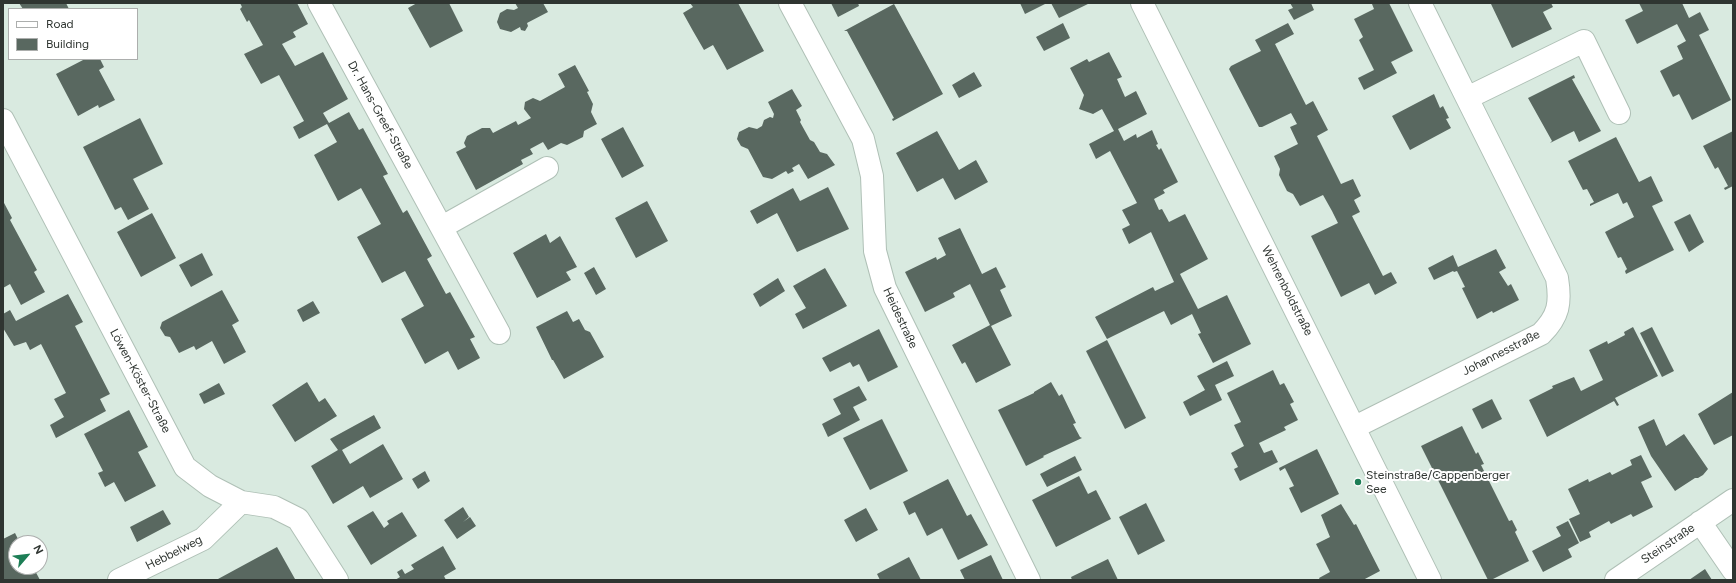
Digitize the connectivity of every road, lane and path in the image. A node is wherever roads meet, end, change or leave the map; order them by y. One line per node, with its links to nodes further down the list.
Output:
1 (319, 3): 9 (street, Dr. Hans-Greef-Straße)
2 (790, 3): 18 (street, Heidestraße)
3 (1142, 3): 11 (street, Wehrenboldstraße)
4 (1420, 3): 5 (street, Johannesstraße)
5 (1467, 98): 6 (street); 11 (street, Johannesstraße)
6 (1619, 113)
7 (3, 120): 13 (street, Löwen-Köster-Straße)
8 (547, 168): 9 (street)
9 (442, 227): 10 (street, Dr. Hans-Greef-Straße)
10 (499, 333)
11 (1355, 427): 19 (street, Wehrenboldstraße)
12 (1733, 500): 14 (street, Steinstraße)
13 (241, 502): 16 (street, Hebbelweg); 17 (street, Löwen-Köster-Straße)
14 (1700, 522): 15 (street, Steinstraße); 20 (street, Steinstraße)
15 (1733, 570)
16 (119, 580)
17 (336, 580)
18 (1029, 580)
19 (1430, 580)
20 (1616, 580)

